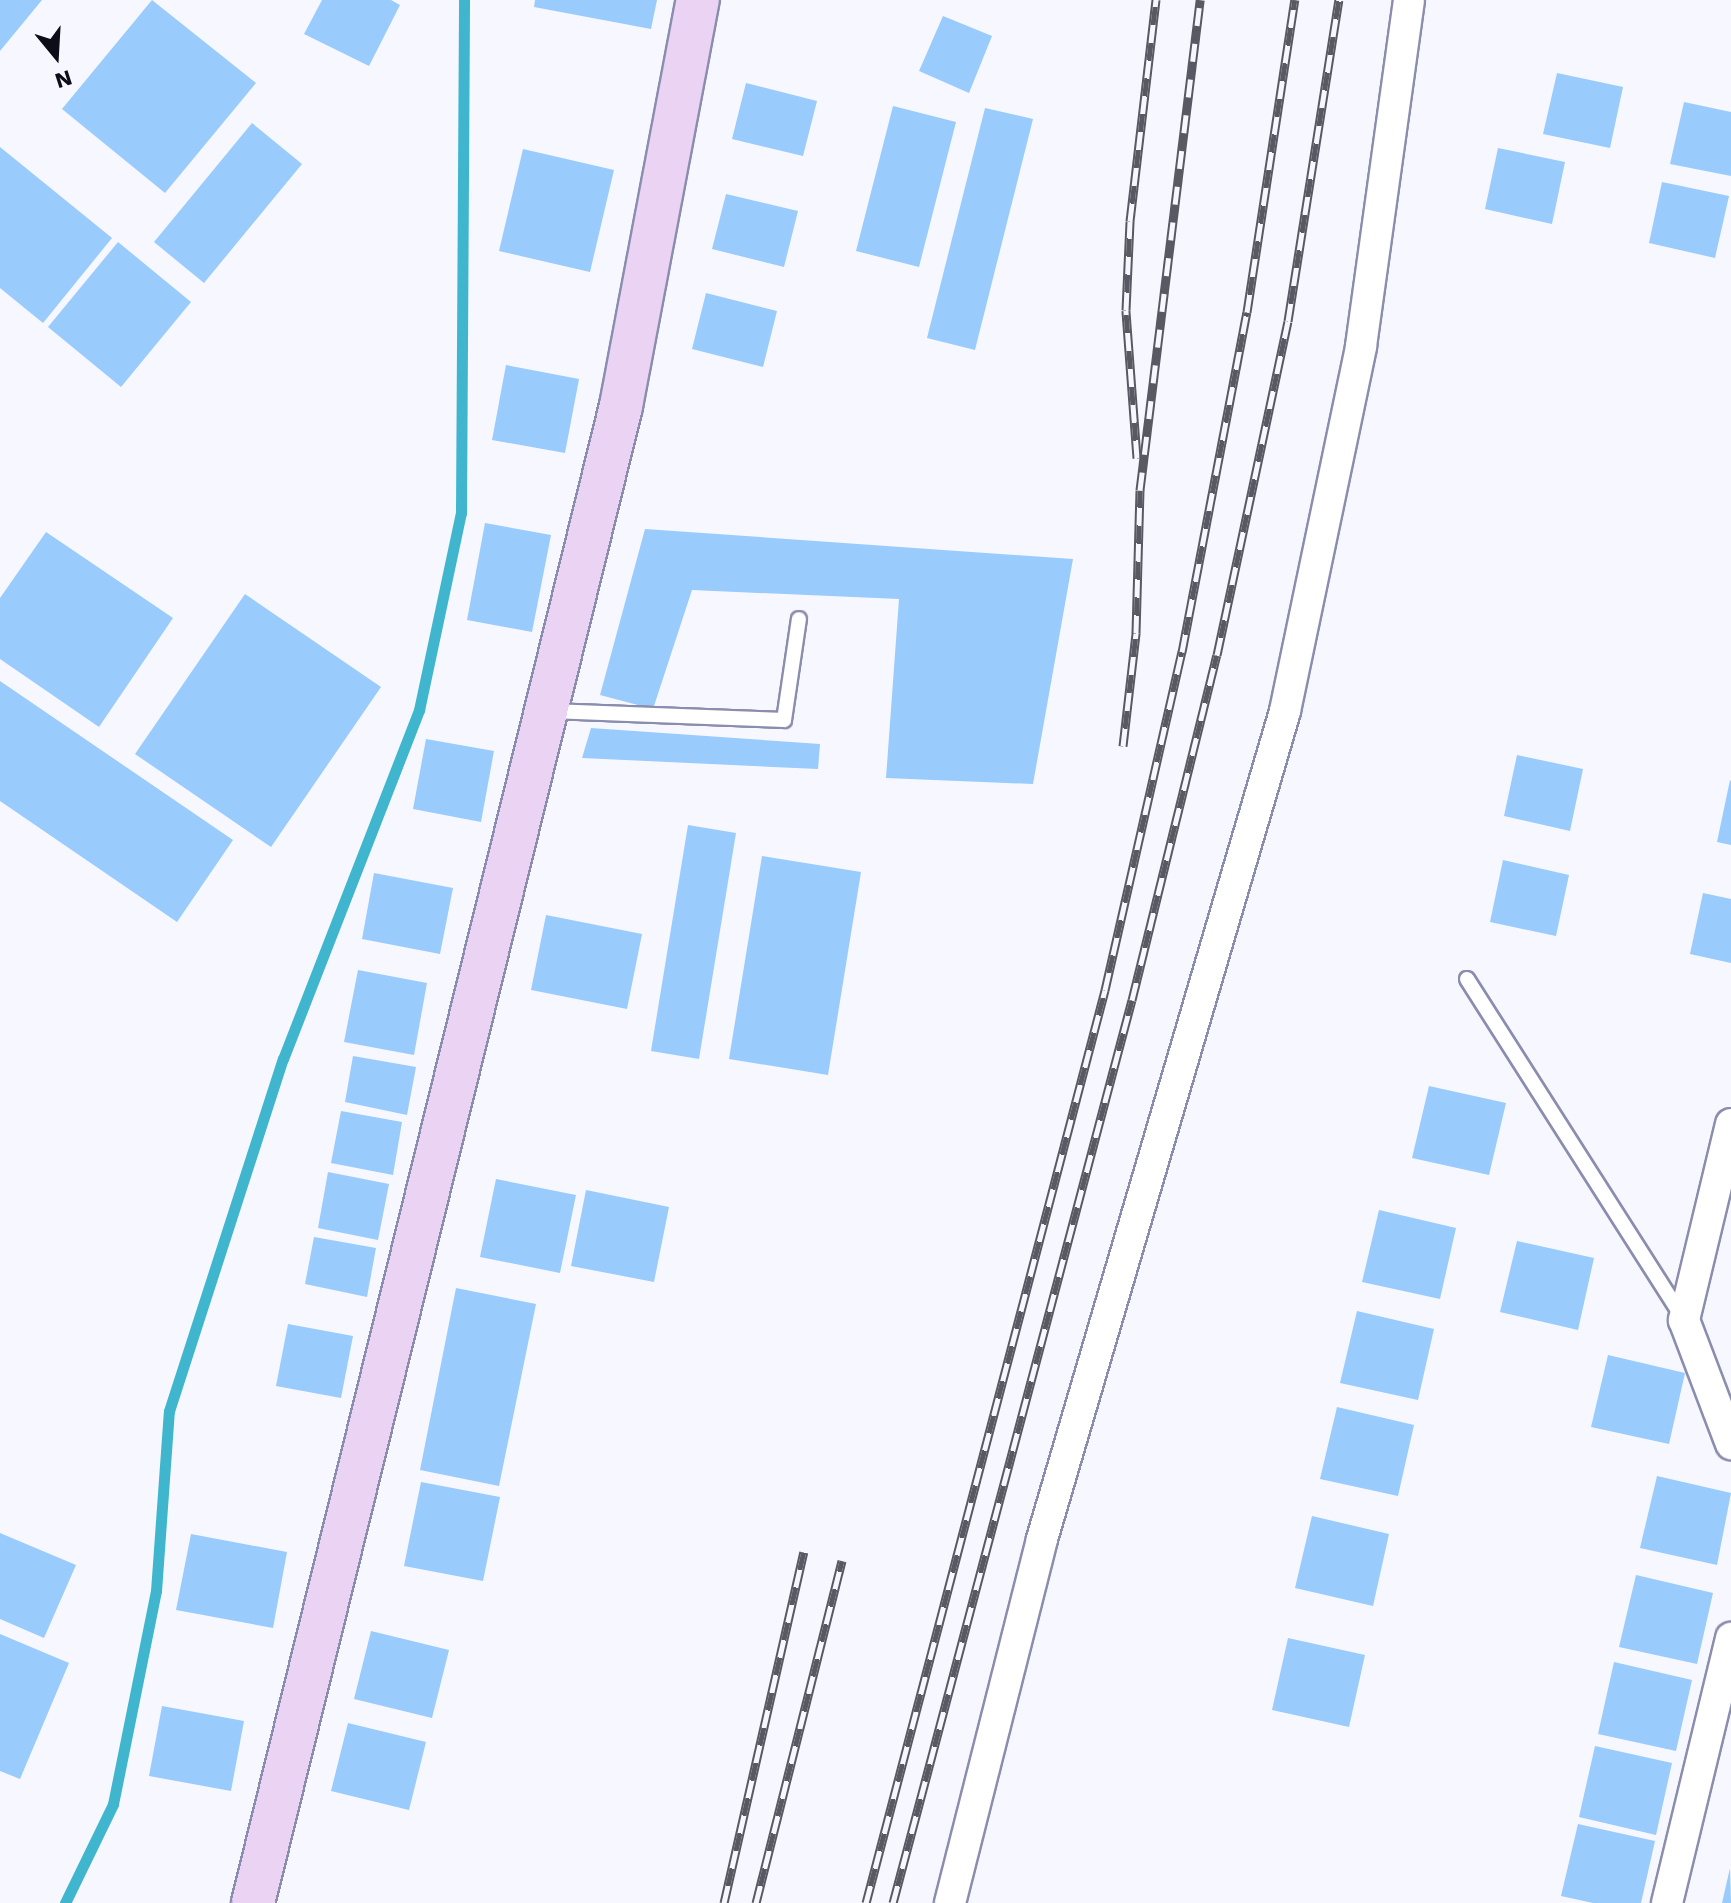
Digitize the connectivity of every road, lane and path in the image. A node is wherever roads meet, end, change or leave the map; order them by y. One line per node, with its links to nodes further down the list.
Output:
1 (698, 0): 4 (main road)
2 (1409, 0): 11 (street)
3 (799, 619): 4 (lane)
4 (544, 711): 10 (main road)
5 (1467, 979): 7 (lane)
6 (1731, 1124): 7 (street)
7 (1684, 1320): 8 (street)
8 (1731, 1444)
9 (1731, 1638): 12 (street)
10 (253, 1903)
11 (950, 1903)
12 (1667, 1903)

